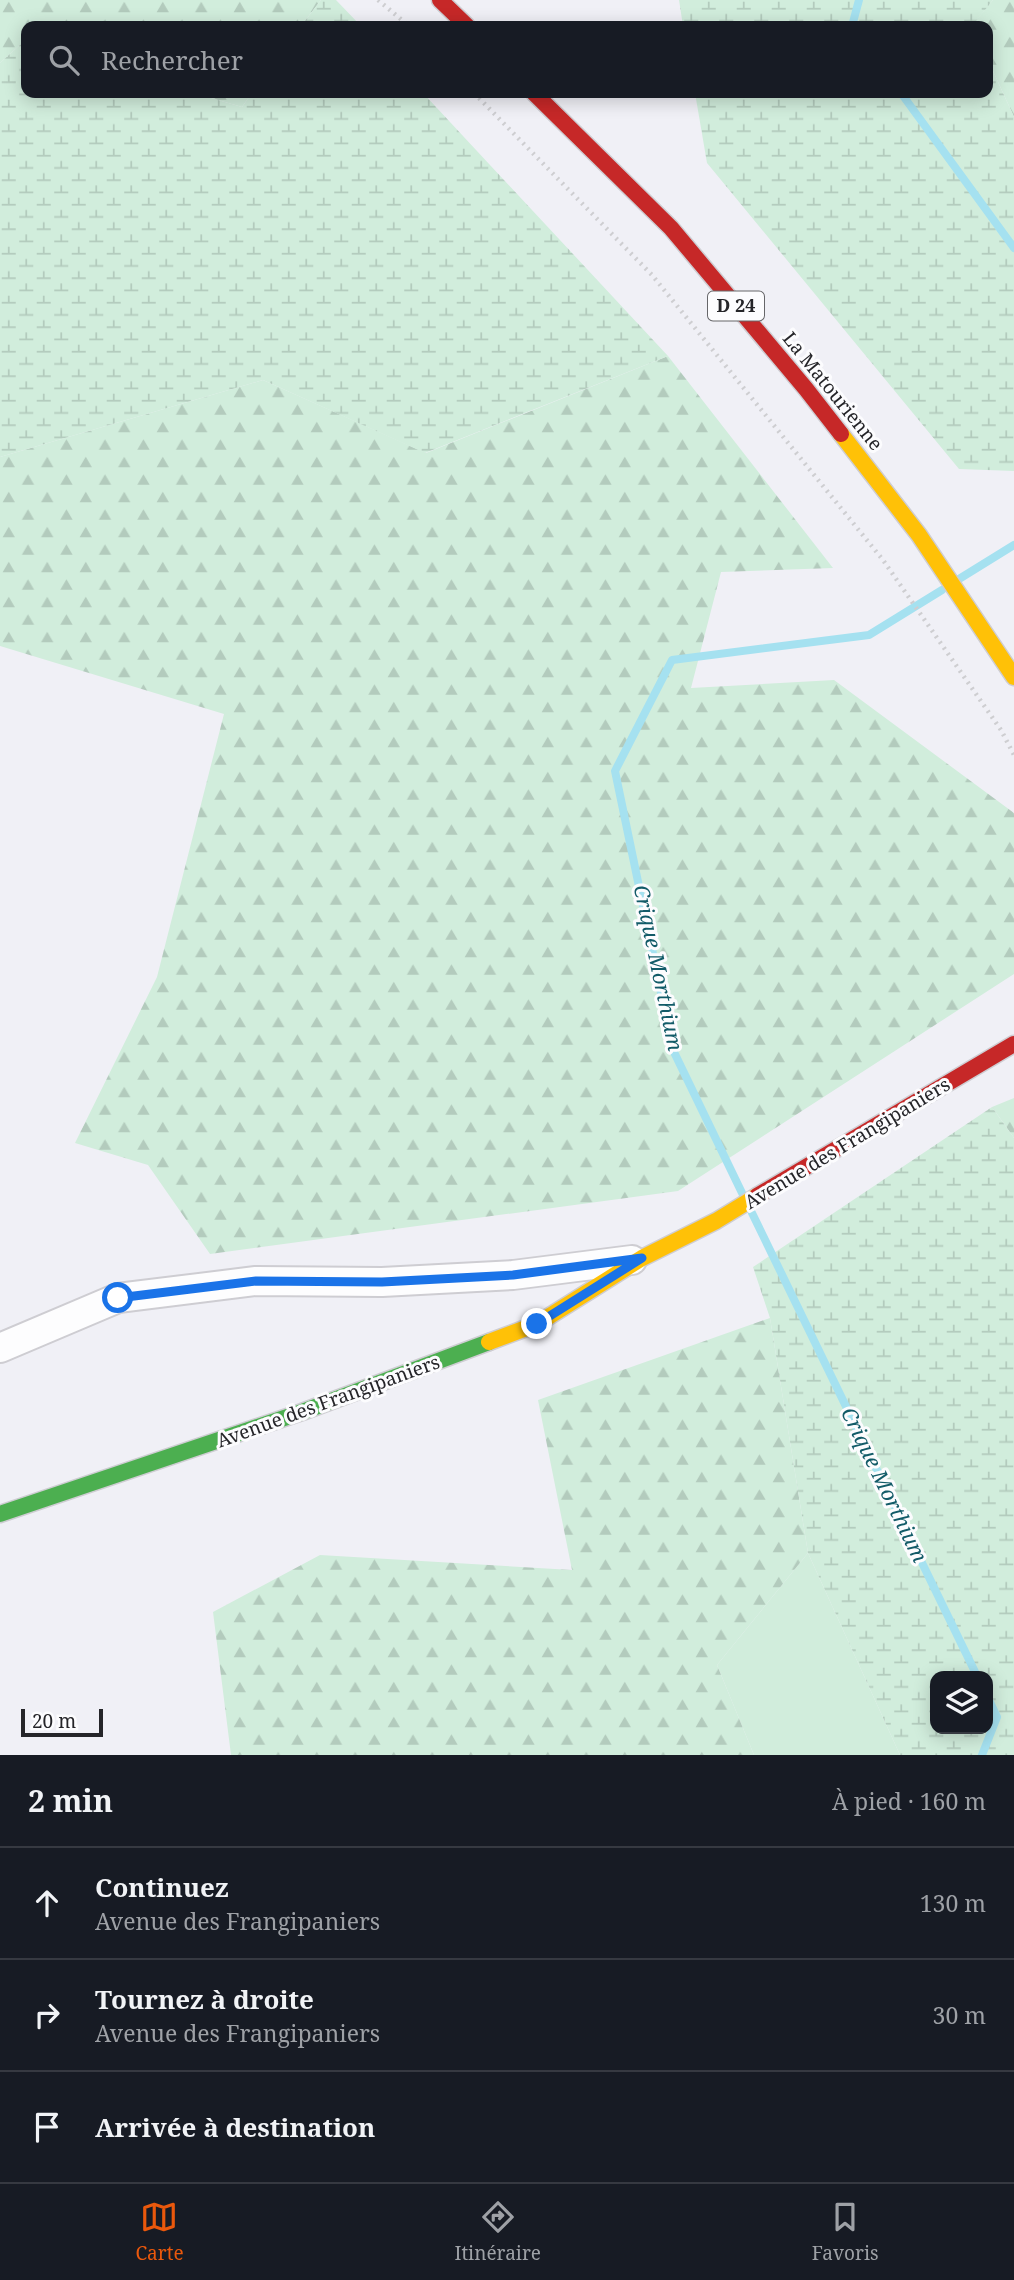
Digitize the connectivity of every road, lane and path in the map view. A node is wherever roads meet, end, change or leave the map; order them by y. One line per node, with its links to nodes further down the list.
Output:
1 (377, 0): 3 (path)
2 (440, 0): 4 (street)
3 (404, 21)
4 (462, 21)
5 (479, 98): 8 (path)
6 (539, 98): 7 (street, La Matourienne / D 24)
7 (1014, 677)
8 (1014, 755)
9 (1014, 1044): 10 (street, Avenue des Frangipaniers)
10 (642, 1258): 11 (street, Avenue des Frangipaniers); 12 (street, Avenue des Frangipaniers)
11 (0, 1348)
12 (0, 1514)

